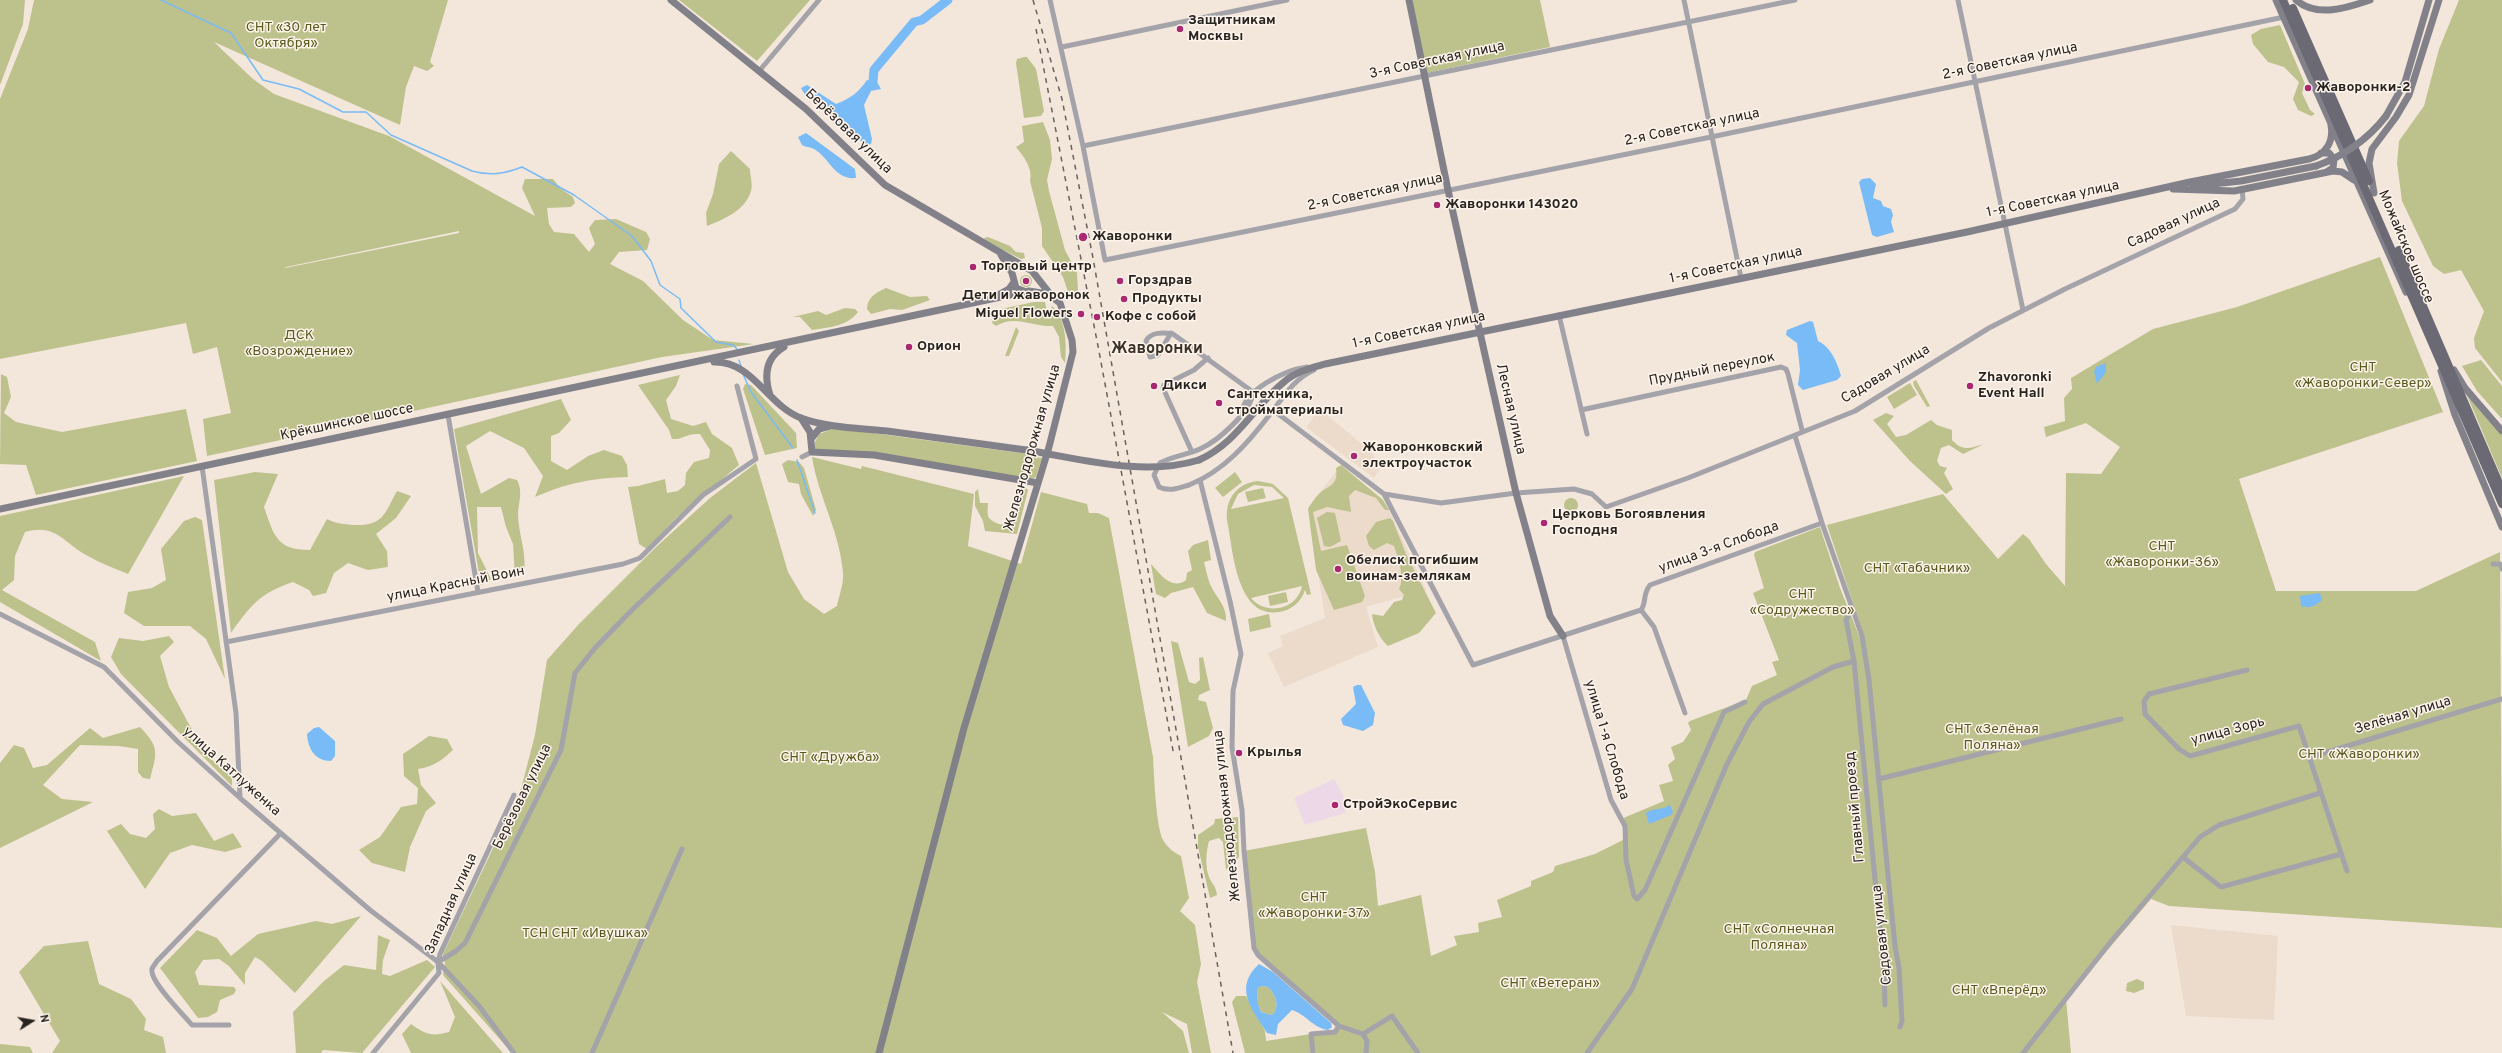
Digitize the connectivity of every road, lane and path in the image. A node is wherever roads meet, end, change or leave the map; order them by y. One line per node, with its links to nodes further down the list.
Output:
1 (671, 0): 19 (main road, Берёзовая улица)
2 (819, 0): 19 (street)
3 (1050, 0): 18 (street)
4 (1287, 0): 18 (street)
5 (1409, 0): 20 (main road, Лесная улица)
6 (1684, 0): 17 (street)
7 (1795, 0): 17 (street, 3-я Советская улица)
8 (1958, 0): 21 (street)
9 (2276, 0): 16 (main road)
10 (2283, 0): 44 (main road, Можайское шоссе)
11 (2289, 0): 32 (main road, Можайское шоссе)
12 (2296, 0): 13 (main road)
13 (2370, 0)
14 (2429, 0): 30 (main road, bridge)
15 (2439, 0): 32 (main road)
16 (2284, 17): 21 (street, 2-я Советская улица); 22 (main road)
17 (1689, 22): 20 (street, 3-я Советская улица); 23 (street)
18 (1062, 47): 24 (street)
19 (760, 70): 34 (main road, Берёзовая улица)
20 (1425, 75): 24 (street, 3-я Советская улица); 29 (main road, Лесная улица)
21 (1975, 82): 23 (street, 2-я Советская улица); 33 (street)
22 (2331, 125): 25 (main road); 27 (main road)
23 (1711, 137): 29 (street, 2-я Советская улица); 37 (street)
24 (1083, 146): 29 (street, 2-я Советская улица)
25 (2322, 154): 26 (main road); 31 (main road)
26 (2327, 172): 27 (main road); 28 (main road)
27 (2357, 183): 44 (main road)
28 (2242, 189): 30 (main road); 42 (street, Садовая улица)
29 (1448, 190): 45 (main road, Лесная улица)
30 (2167, 190): 31 (main road)
31 (2152, 192): 33 (main road, 1-я Советская улица)
32 (2374, 193): 47 (main road, Можайское шоссе)
33 (2004, 224): 37 (main road, 1-я Советская улица); 42 (street)
34 (1000, 253): 35 (main road, Берёзовая улица); 38 (main road)
35 (1029, 270): 36 (main road); 38 (main road)
36 (1036, 278): 39 (main road); 40 (main road, Железнодорожная улица)
37 (1741, 278): 43 (main road, 1-я Советская улица)
38 (1014, 281): 39 (main road); 41 (main road)
39 (1029, 291): 40 (main road); 41 (main road)
40 (1053, 297): 70 (main road, Железнодорожная улица)
41 (987, 301): 48 (main road)
42 (2023, 310): 60 (street, Садовая улица)
43 (1559, 315): 45 (main road, 1-я Советская улица); 56 (street)
44 (2426, 327): 47 (main road, Можайское шоссе)
45 (1480, 331): 51 (main road, 1-я Советская улица); 72 (main road, Лесная улица)
46 (1170, 333): 46 (street); 49 (street)
47 (2435, 342): 61 (main road); 71 (main road, Можайское шоссе); 74 (main road, Можайское шоссе); 78 (main road)
48 (790, 343): 50 (main road); 54 (main road)
49 (1208, 358): 53 (street); 66 (street)
50 (700, 362): 54 (main road, 1-я Советская улица); 57 (main road, Крёкшинское шоссе)
51 (1326, 364): 53 (street); 55 (street); 59 (main road, 1-я Советская улица, bridge)
52 (737, 386): 81 (street, улица Красный Воин)
53 (1253, 392): 66 (street)
54 (770, 398): 58 (main road, 1-я Советская улица)
55 (1273, 410): 69 (street); 73 (street)
56 (1581, 410): 60 (street, Прудный переулок); 62 (street)
57 (448, 415): 68 (main road, Крёкшинское шоссе); 81 (street)
58 (801, 418): 59 (main road, 1-я Советская улица); 64 (main road)
59 (833, 425): 64 (main road)
60 (1802, 430): 63 (street, Садовая улица)
61 (2502, 431)
62 (1587, 434)
63 (1795, 436): 72 (street, Садовая улица); 77 (street, Садовая улица)
64 (811, 439): 65 (main road)
65 (812, 452): 67 (street); 70 (main road)
66 (1192, 452): 69 (street)
67 (802, 456)
68 (202, 466): 75 (main road, Крёкшинское шоссе); 86 (street)
69 (1200, 480): 106 (street, Железнодорожная улица)
70 (1038, 483): 112 (main road, Железнодорожная улица)
71 (2502, 490)
72 (1516, 493): 73 (street); 85 (main road, Лесная улица)
73 (1384, 494): 85 (street)
74 (2502, 504)
75 (0, 509)
76 (730, 517): 103 (street, Берёзовая улица)
77 (1822, 524): 82 (street, улица 3-я Слобода); 83 (street, Садовая улица)
78 (2502, 527)
79 (2493, 564): 80 (street)
80 (2502, 569)
81 (478, 592): 86 (street, улица Красный Воин)
82 (1641, 610): 85 (street); 91 (street)
83 (1854, 612): 87 (street, Главный проезд); 94 (street, Садовая улица)
84 (0, 614): 97 (street, улица Катлуженка)
85 (1563, 636): 90 (street, улица 1-я Слобода)
86 (226, 642): 97 (street)
87 (1854, 661): 104 (street, Главный проезд); 116 (street)
88 (2247, 670): 93 (street, улица Зорь)
89 (2502, 699): 93 (street, Зелёная улица)
90 (1745, 702)
91 (1685, 712)
92 (2121, 719): 94 (street)
93 (2311, 757): 95 (street)
94 (1879, 779): 107 (street, Садовая улица)
95 (2320, 793): 100 (street); 101 (street)
96 (514, 795): 103 (street, Западная улица)
97 (240, 798): 98 (street, улица Катлуженка)
98 (281, 833): 103 (street, улица Катлуженка); 105 (street)
99 (682, 849): 111 (street)
100 (2341, 854): 101 (street); 102 (street)
101 (2184, 858): 117 (street)
102 (2347, 871)
103 (438, 962): 109 (street, Западная улица); 110 (street, улица Катлуженка)
104 (1885, 1005)
105 (229, 1025)
106 (1339, 1026): 108 (street); 113 (street)
107 (1900, 1027)
108 (1363, 1034): 114 (street); 115 (street)
109 (373, 1053)
110 (514, 1053)
111 (592, 1053)
112 (879, 1053)
113 (1313, 1053)
114 (1366, 1053)
115 (1418, 1053)
116 (1587, 1053)
117 (2023, 1053)

